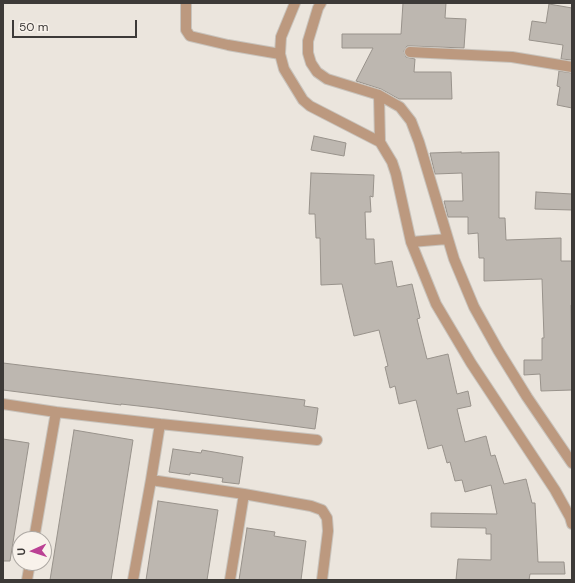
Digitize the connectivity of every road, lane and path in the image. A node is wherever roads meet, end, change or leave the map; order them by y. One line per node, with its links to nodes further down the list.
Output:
1 (186, 3): 5 (street)
2 (295, 3): 5 (street)
3 (321, 3): 7 (street)
4 (410, 52): 6 (street)
5 (280, 54): 8 (street)
6 (572, 67)
7 (379, 95): 8 (street); 9 (street)
8 (380, 142): 10 (street)
9 (444, 238): 10 (street); 15 (street)
10 (415, 241): 18 (street)
11 (3, 404): 12 (street)
12 (56, 412): 13 (street); 19 (street)
13 (160, 424): 14 (street); 16 (street)
14 (317, 440)
15 (572, 463)
16 (151, 480): 17 (street); 20 (street)
17 (244, 494): 21 (street); 22 (street)
18 (571, 519)
19 (35, 531)
20 (133, 580)
21 (230, 580)
22 (322, 580)

